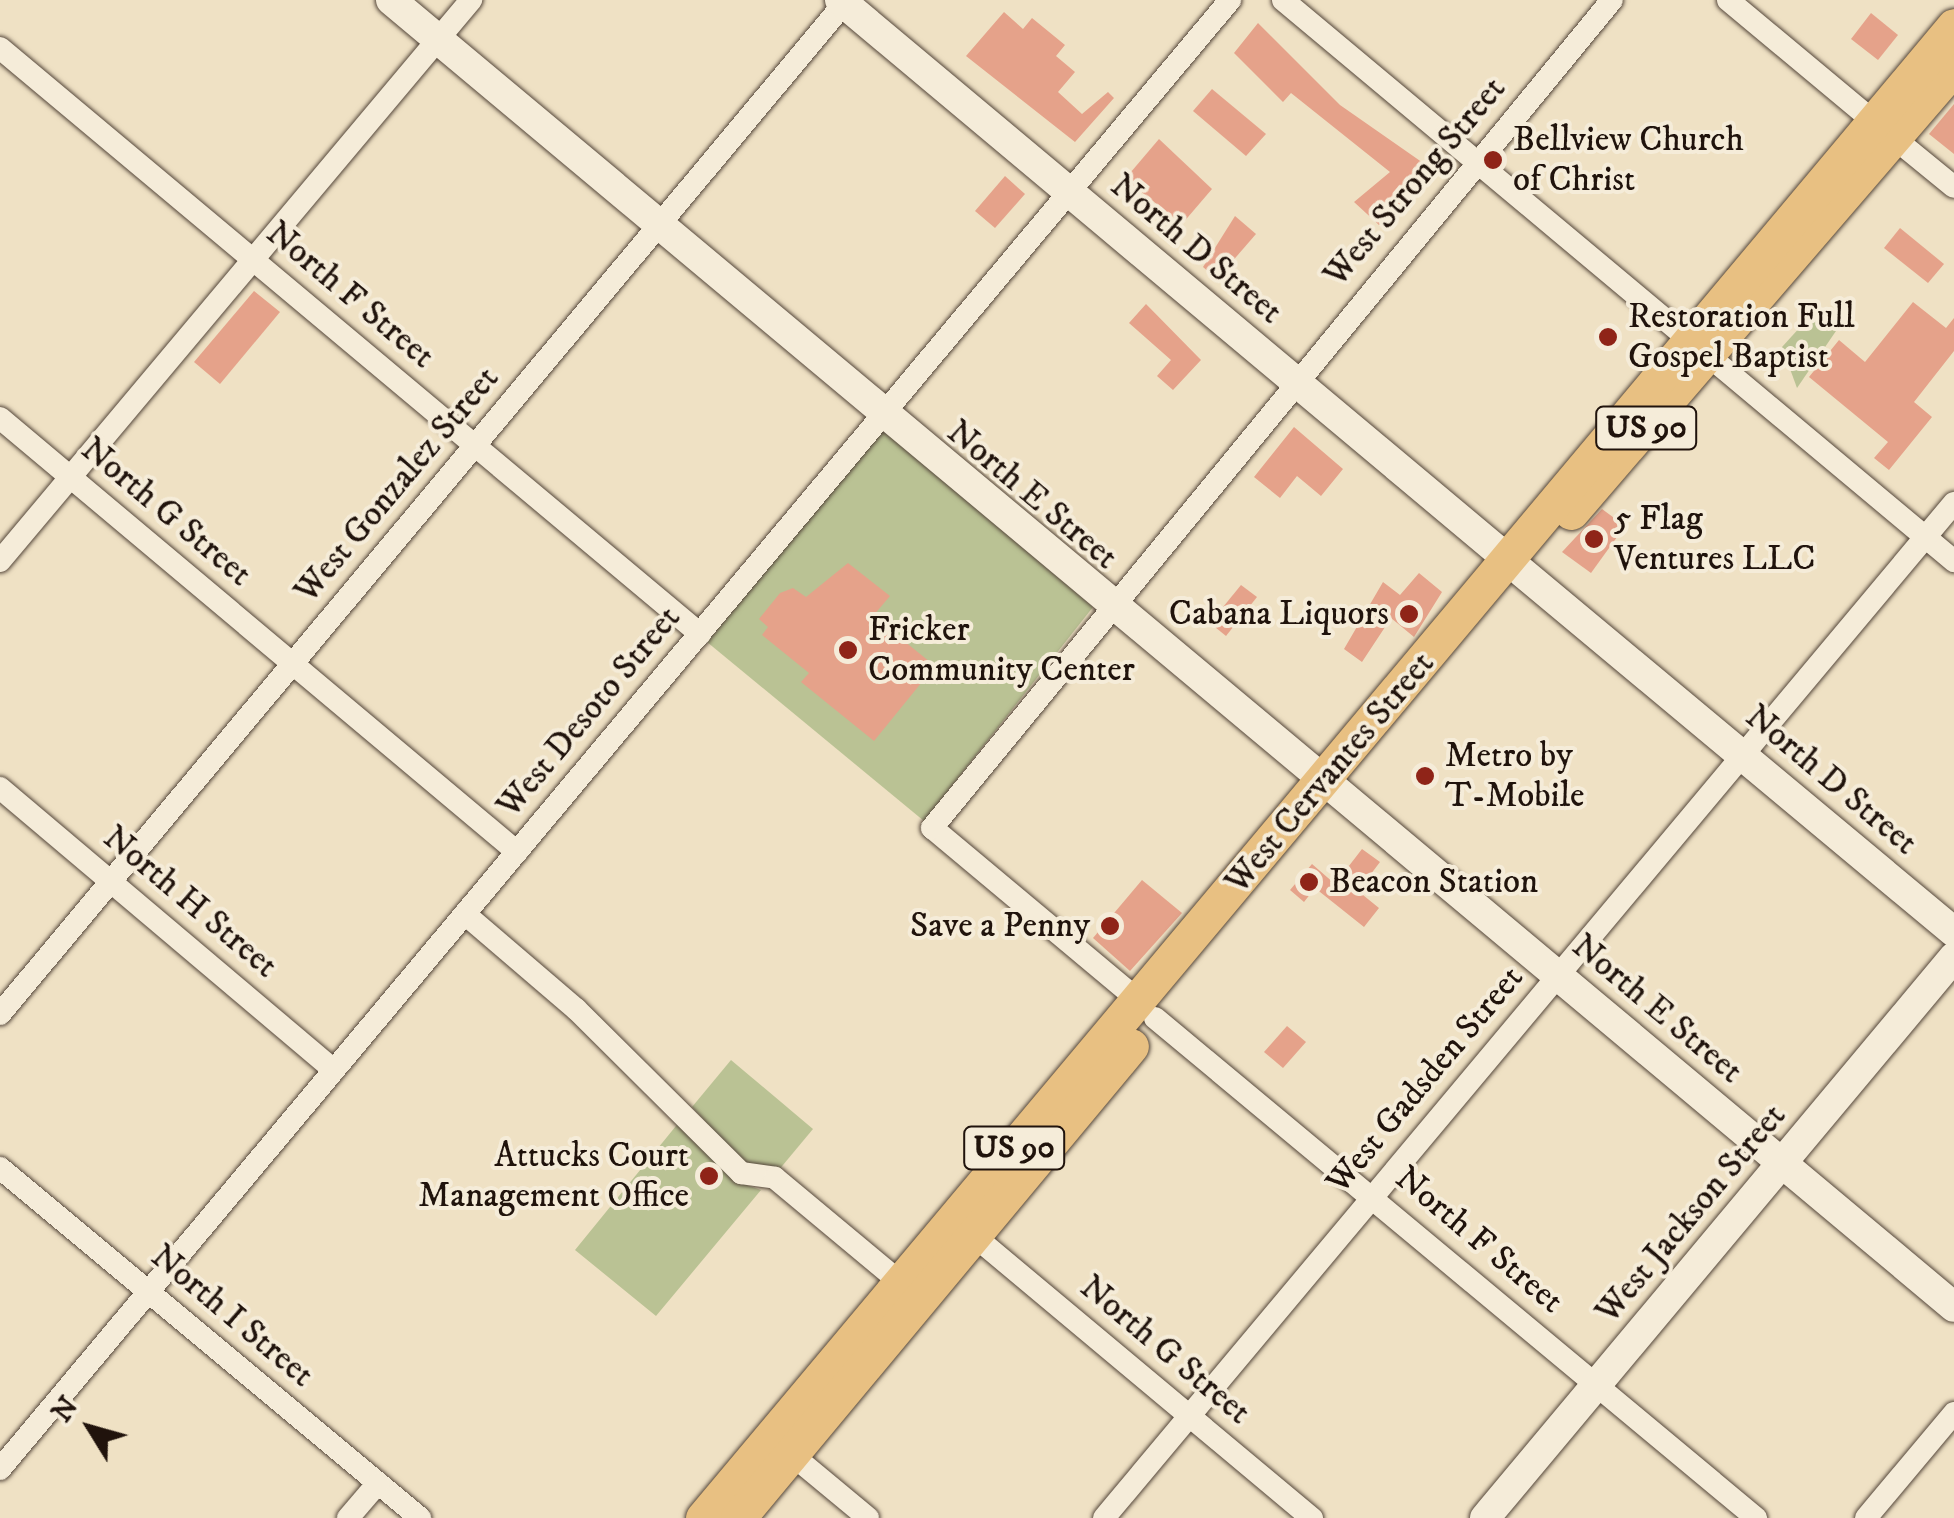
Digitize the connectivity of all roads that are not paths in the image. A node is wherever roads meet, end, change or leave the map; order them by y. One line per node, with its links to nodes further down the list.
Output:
1 (391, 0): 9 (street, North E Street)
2 (470, 0): 9 (street)
3 (1230, 0): 15 (street, West Desoto Street)
4 (1283, 0): 13 (street)
5 (1612, 0): 13 (street, West Strong Street)
6 (1728, 0): 12 (street)
7 (844, 1): 15 (street, North D Street); 16 (street, West Gonzalez Street)
8 (1954, 26): 12 (main road, West Cervantes Street / US 90)
9 (438, 40): 16 (street, North E Street); 17 (street)
10 (0, 48): 17 (street, North F Street)
11 (1954, 67): 12 (main road, West Cervantes Street / US 90)
12 (1884, 129): 14 (street); 18 (main road, West Cervantes Street / US 90)
13 (1477, 162): 18 (street); 19 (street, West Strong Street)
14 (1954, 188)
15 (1070, 192): 19 (street, North D Street); 20 (street, West Desoto Street)
16 (660, 226): 20 (street, North E Street); 22 (street, West Gonzalez Street)
17 (253, 259): 22 (street, North F Street); 23 (street)
18 (1702, 345): 25 (street); 28 (main road, West Cervantes Street / US 90)
19 (1294, 380): 28 (street, North D Street); 29 (street, West Strong Street)
20 (880, 416): 29 (street, North E Street); 30 (street, West Desoto Street)
21 (0, 418): 23 (street, North G Street)
22 (475, 446): 30 (street, North F Street); 31 (street, West Gonzalez Street)
23 (70, 477): 26 (street); 31 (street, North G Street)
24 (1954, 503): 25 (street, West Gadsden Street)
25 (1926, 537): 27 (street); 32 (street, West Gadsden Street)
26 (0, 561)
27 (1954, 561)
28 (1513, 564): 32 (street, North D Street); 33 (main road, West Cervantes Street / US 90)
29 (1107, 607): 33 (street, North E Street); 35 (street, West Strong Street)
30 (700, 634): 36 (street, West Desoto Street)
31 (292, 664): 36 (street, North G Street); 37 (street, West Gonzalez Street)
32 (1742, 754): 39 (street, North D Street); 41 (street, West Gadsden Street)
33 (1334, 785): 41 (street, North E Street); 42 (main road, West Cervantes Street / US 90)
34 (0, 788): 37 (street, North H Street)
35 (932, 828): 42 (street, North F Street)
36 (518, 852): 38 (street, West Desoto Street)
37 (111, 882): 43 (street, West Gonzalez Street); 44 (street, North H Street)
38 (465, 914): 44 (street, West Desoto Street); 50 (street)
39 (1954, 932)
40 (1954, 957): 46 (street, West Jackson Street)
41 (1558, 976): 46 (street, North E Street); 48 (street, West Gadsden Street)
42 (1147, 1009): 45 (main road, West Cervantes Street / US 90); 48 (street, North F Street); 49 (main road, West Cervantes Street / US 90)
43 (0, 1014)
44 (334, 1070): 51 (street, West Desoto Street)
45 (1046, 1109): 49 (main road); 50 (main road, West Cervantes Street / US 90)
46 (1782, 1163): 52 (street, North E Street); 53 (street, West Jackson Street)
47 (0, 1168): 51 (street, North I Street)
48 (1372, 1197): 53 (street, North F Street); 56 (street, West Gadsden Street)
49 (973, 1235): 54 (main road, West Cervantes Street / US 90); 56 (street, North G Street)
50 (901, 1282): 54 (main road); 62 (main road, West Cervantes Street / US 90)
51 (148, 1291): 58 (street, West Desoto Street); 59 (street, North I Street)
52 (1954, 1307)
53 (1596, 1385): 67 (street, West Jackson Street); 68 (street, North F Street)
54 (828, 1410): 57 (main road, West Cervantes Street / US 90)
55 (1954, 1413): 69 (street)
56 (1189, 1416): 65 (street, West Gadsden Street); 66 (street, North G Street)
57 (791, 1454): 63 (main road, West Cervantes Street / US 90); 64 (street)
58 (0, 1468)
59 (378, 1484): 60 (street); 61 (street, North I Street)
60 (348, 1518)
61 (420, 1518)
62 (703, 1518)
63 (738, 1518)
64 (868, 1518)
65 (1104, 1518)
66 (1312, 1518)
67 (1484, 1518)
68 (1756, 1518)
69 (1866, 1518)

